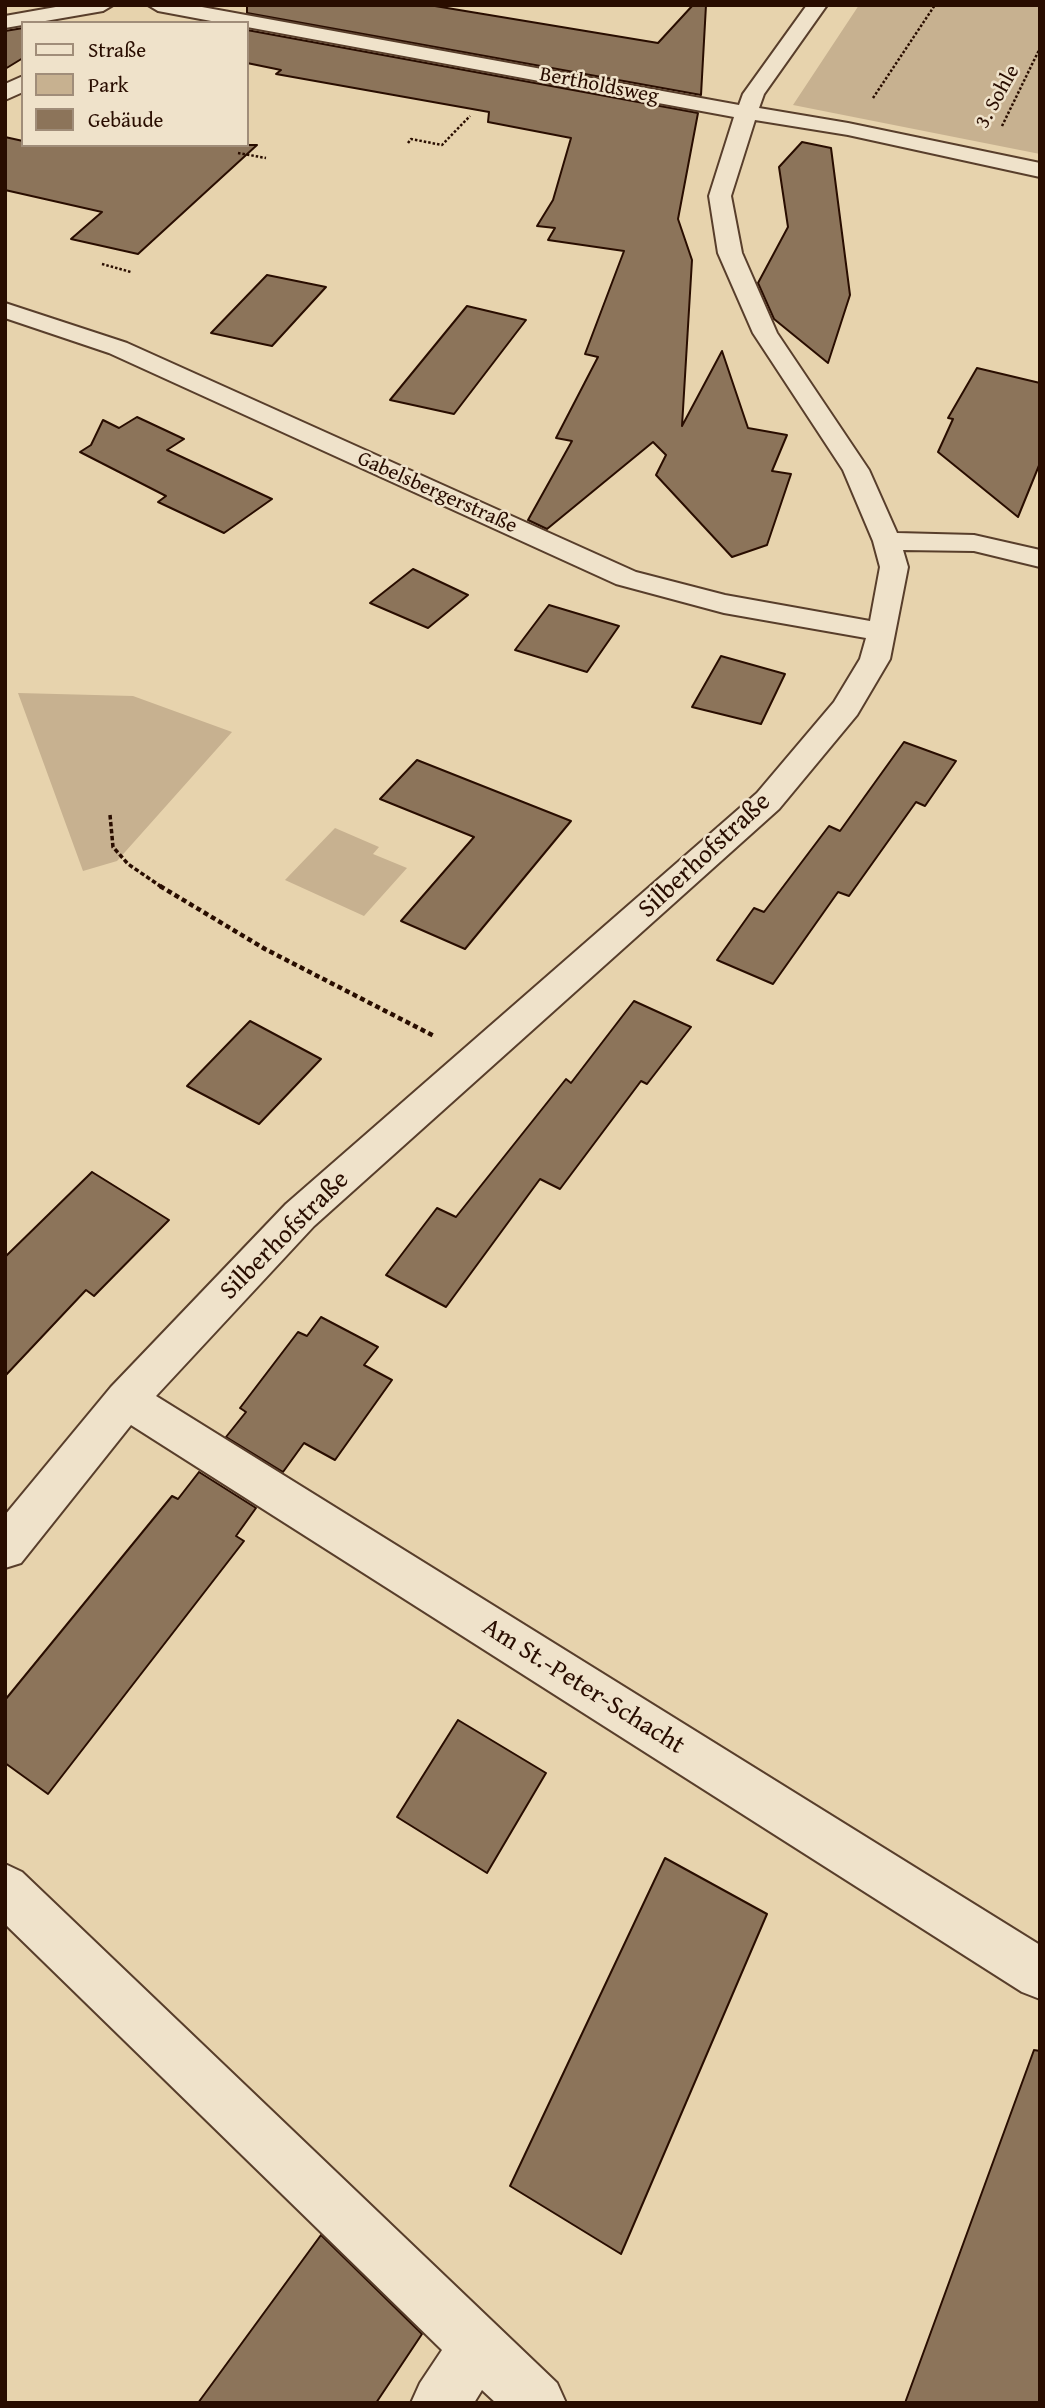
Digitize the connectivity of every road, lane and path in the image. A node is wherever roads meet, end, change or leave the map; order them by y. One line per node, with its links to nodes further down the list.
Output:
1 (158, 5): 5 (street, Bertholdsweg)
2 (817, 5): 11 (street, Silberhofstraße)
3 (935, 5): 13 (path)
4 (110, 14): 6 (street)
5 (244, 21)
6 (5, 22)
7 (248, 22): 11 (street, Bertholdsweg)
8 (1040, 48): 16 (path, 3. Sohle)
9 (21, 83): 10 (street)
10 (5, 94)
11 (747, 114): 13 (street, Bertholdsweg); 22 (street, Silberhofstraße)
12 (470, 116): 14 (path)
13 (848, 129): 16 (street, Bertholdsweg)
14 (408, 143)
15 (238, 153): 17 (path)
16 (977, 157): 18 (street, Bertholdsweg)
17 (266, 158)
18 (1040, 170)
19 (103, 264): 20 (path)
20 (131, 272)
21 (5, 310): 24 (street, Gabelsbergerstraße)
22 (887, 541): 23 (street); 24 (street, Silberhofstraße)
23 (1040, 559)
24 (883, 632): 26 (street, Silberhofstraße)
25 (110, 815): 26 (path)
26 (478, 1058): 27 (street, Silberhofstraße)
27 (126, 1400): 28 (street, Silberhofstraße); 30 (street, Am St.-Peter-Schacht)
28 (5, 1548)
29 (5, 1889): 31 (street)
30 (1040, 1973)
31 (477, 2347): 32 (street); 33 (street)
32 (440, 2403)
33 (537, 2403)

